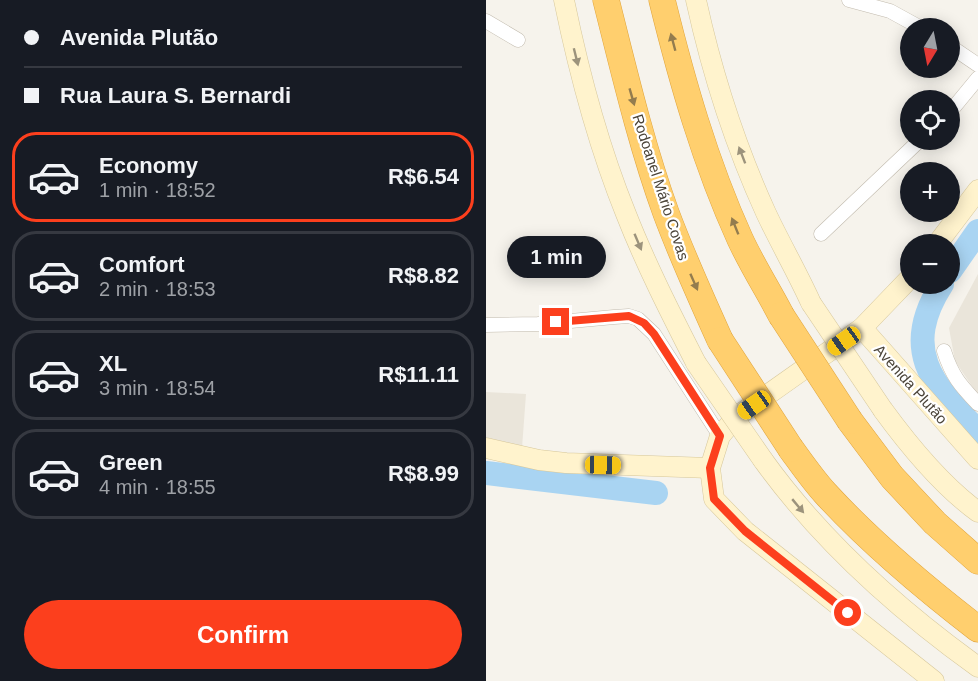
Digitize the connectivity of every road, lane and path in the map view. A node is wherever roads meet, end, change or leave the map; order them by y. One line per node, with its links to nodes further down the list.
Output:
1 (564, 0): 29 (main road, one-way to 29, bridge)
2 (606, 0): 28 (highway, Rodoanel Mário Covas, one-way to 28, bridge)
3 (662, 0): 27 (highway, one-way to 3, bridge)
4 (696, 0): 26 (main road, one-way to 4, bridge)
5 (849, 0): 6 (street)
6 (903, 18)
7 (486, 21): 8 (street)
8 (518, 40)
9 (960, 52): 10 (street)
10 (978, 65)
11 (978, 78): 12 (street)
12 (960, 100)
13 (910, 150): 15 (street)
14 (978, 190): 16 (main road)
15 (821, 234)
16 (945, 234)
17 (900, 288): 19 (main road)
18 (486, 325): 22 (street)
19 (862, 328): 22 (main road); 24 (main road, Avenida Plutão)
20 (944, 351): 21 (street)
21 (978, 404)
22 (720, 436): 25 (main road)
23 (486, 448): 25 (main road)
24 (978, 459)
25 (710, 468): 30 (main road)
26 (978, 512)
27 (978, 561)
28 (978, 629)
29 (978, 667)
30 (934, 681)

